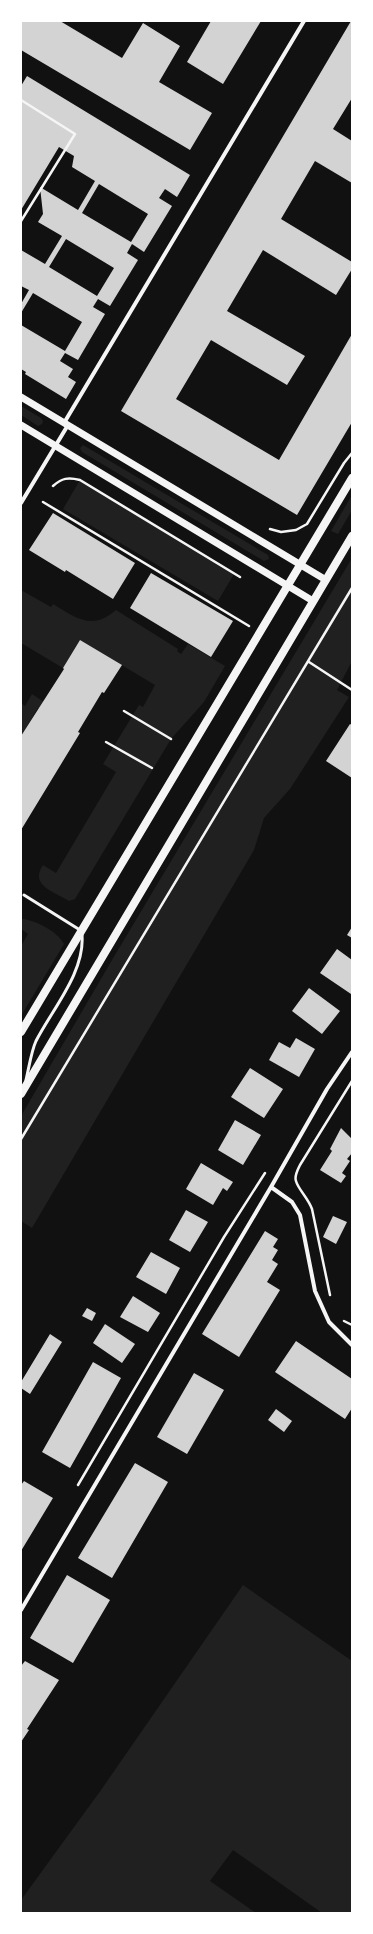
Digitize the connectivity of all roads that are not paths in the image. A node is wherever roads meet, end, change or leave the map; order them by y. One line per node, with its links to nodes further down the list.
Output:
1 (304, 21): 3 (street)
2 (21, 397): 3 (street)
3 (66, 424): 5 (street); 9 (street)
4 (21, 425): 5 (street)
5 (55, 446): 7 (street); 11 (street)
6 (352, 478): 9 (main road)
7 (21, 503)
8 (352, 536): 10 (main road)
9 (300, 565): 10 (street); 11 (main road)
10 (326, 580): 12 (main road)
11 (288, 586): 12 (street); 14 (main road)
12 (313, 601): 17 (main road)
13 (24, 895): 14 (lane)
14 (82, 930): 15 (main road); 17 (lane)
15 (21, 1032)
16 (352, 1052): 18 (street)
17 (22, 1093)
18 (271, 1187): 19 (street); 20 (street)
19 (352, 1344)
20 (21, 1610)

